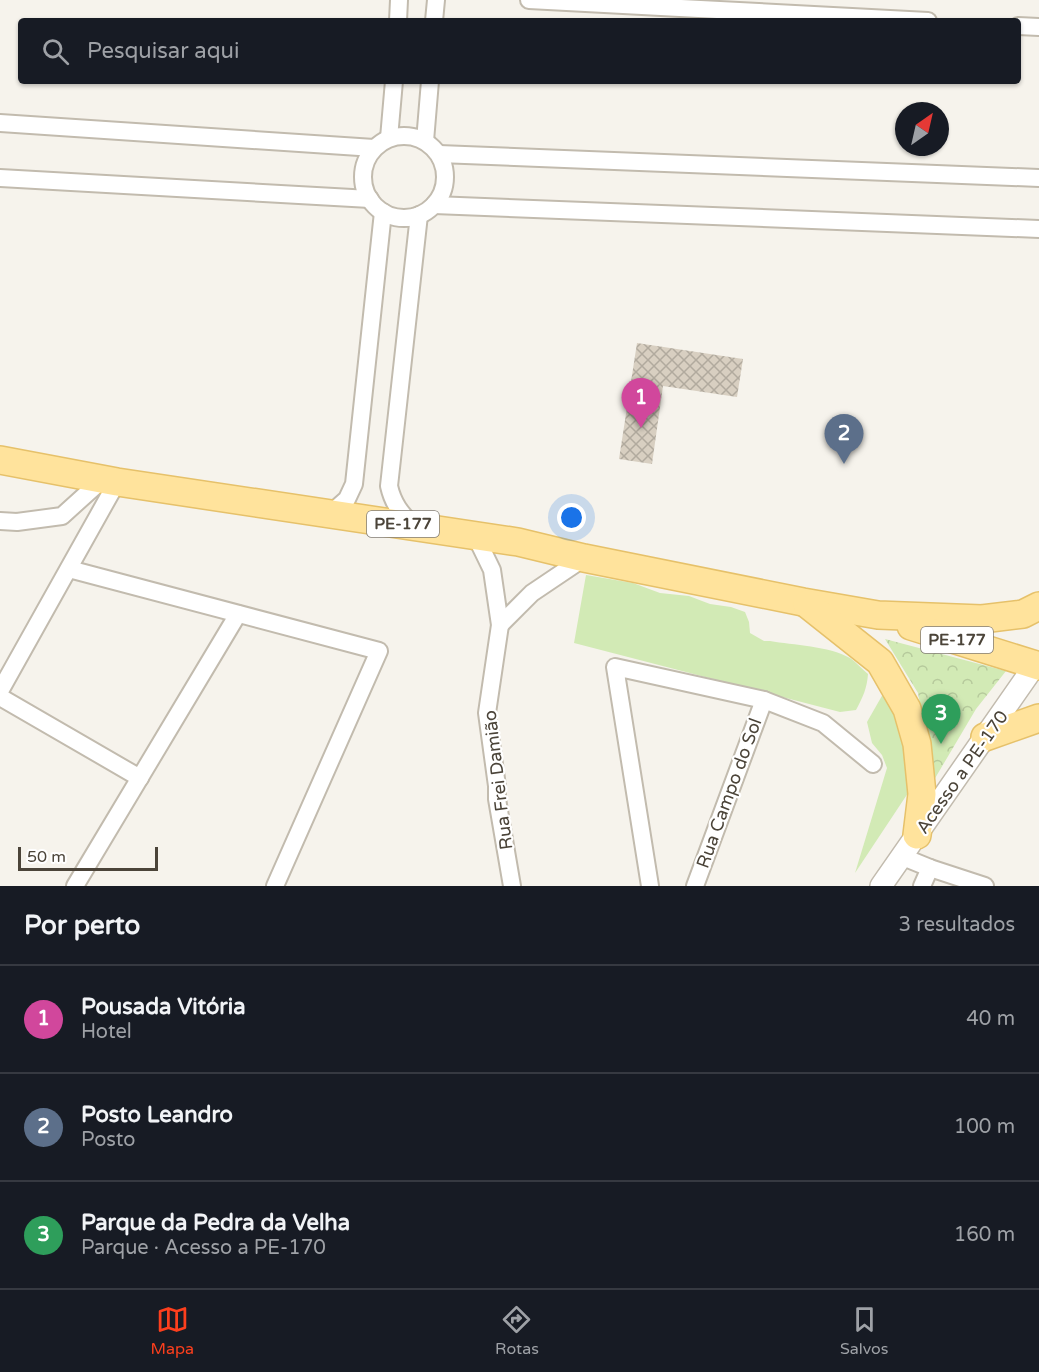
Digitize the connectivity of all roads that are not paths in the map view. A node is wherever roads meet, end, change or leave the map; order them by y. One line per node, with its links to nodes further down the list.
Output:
1 (399, 0): 4 (street)
2 (436, 0): 5 (street)
3 (528, 0): 6 (street)
4 (398, 18)
5 (434, 18)
6 (871, 18)
7 (1021, 26): 8 (street)
8 (1039, 27)
9 (394, 84): 12 (street)
10 (430, 84): 13 (street)
11 (0, 123): 14 (street)
12 (389, 138): 13 (street); 14 (street)
13 (425, 141): 15 (street)
14 (374, 148): 18 (street)
15 (439, 154): 17 (street); 19 (street)
16 (0, 178): 18 (street)
17 (1039, 178)
18 (370, 199): 20 (street)
19 (434, 205): 21 (street); 22 (street)
20 (383, 212): 21 (street); 25 (street)
21 (419, 215): 27 (street)
22 (1039, 229)
23 (0, 460): 24 (main road, PE-177)
24 (110, 481): 25 (main road, PE-177); 26 (street); 30 (street)
25 (330, 514): 27 (main road, PE-177)
26 (0, 521)
27 (414, 526): 28 (main road, PE-177)
28 (475, 536): 29 (main road, PE-177); 35 (street, Rua Frei Damião)
29 (584, 558): 31 (main road, PE-177); 35 (street)
30 (69, 569): 33 (street); 37 (street)
31 (803, 602): 34 (main road, PE-177); 44 (main road)
32 (1039, 606): 34 (main road)
33 (238, 614): 43 (street); 48 (street)
34 (878, 615): 36 (main road, PE-177)
35 (500, 625): 49 (street, Rua Frei Damião)
36 (1038, 664): 41 (street, Acesso a PE-170)
37 (0, 691)
38 (0, 697): 43 (street)
39 (764, 700): 42 (street, Rua Campo do Sol); 50 (street, Rua Campo do Sol); 51 (street, Rua Campo do Sol)
40 (1039, 718): 41 (main road)
41 (985, 737): 44 (street, Acesso a PE-170)
42 (873, 764)
43 (140, 778): 47 (street)
44 (910, 846): 45 (street); 46 (street, Acesso a PE-170)
45 (930, 868): 52 (street); 53 (street)
46 (885, 883)
47 (75, 886)
48 (275, 886)
49 (512, 886)
50 (650, 886)
51 (695, 886)
52 (922, 886)
53 (985, 886)

